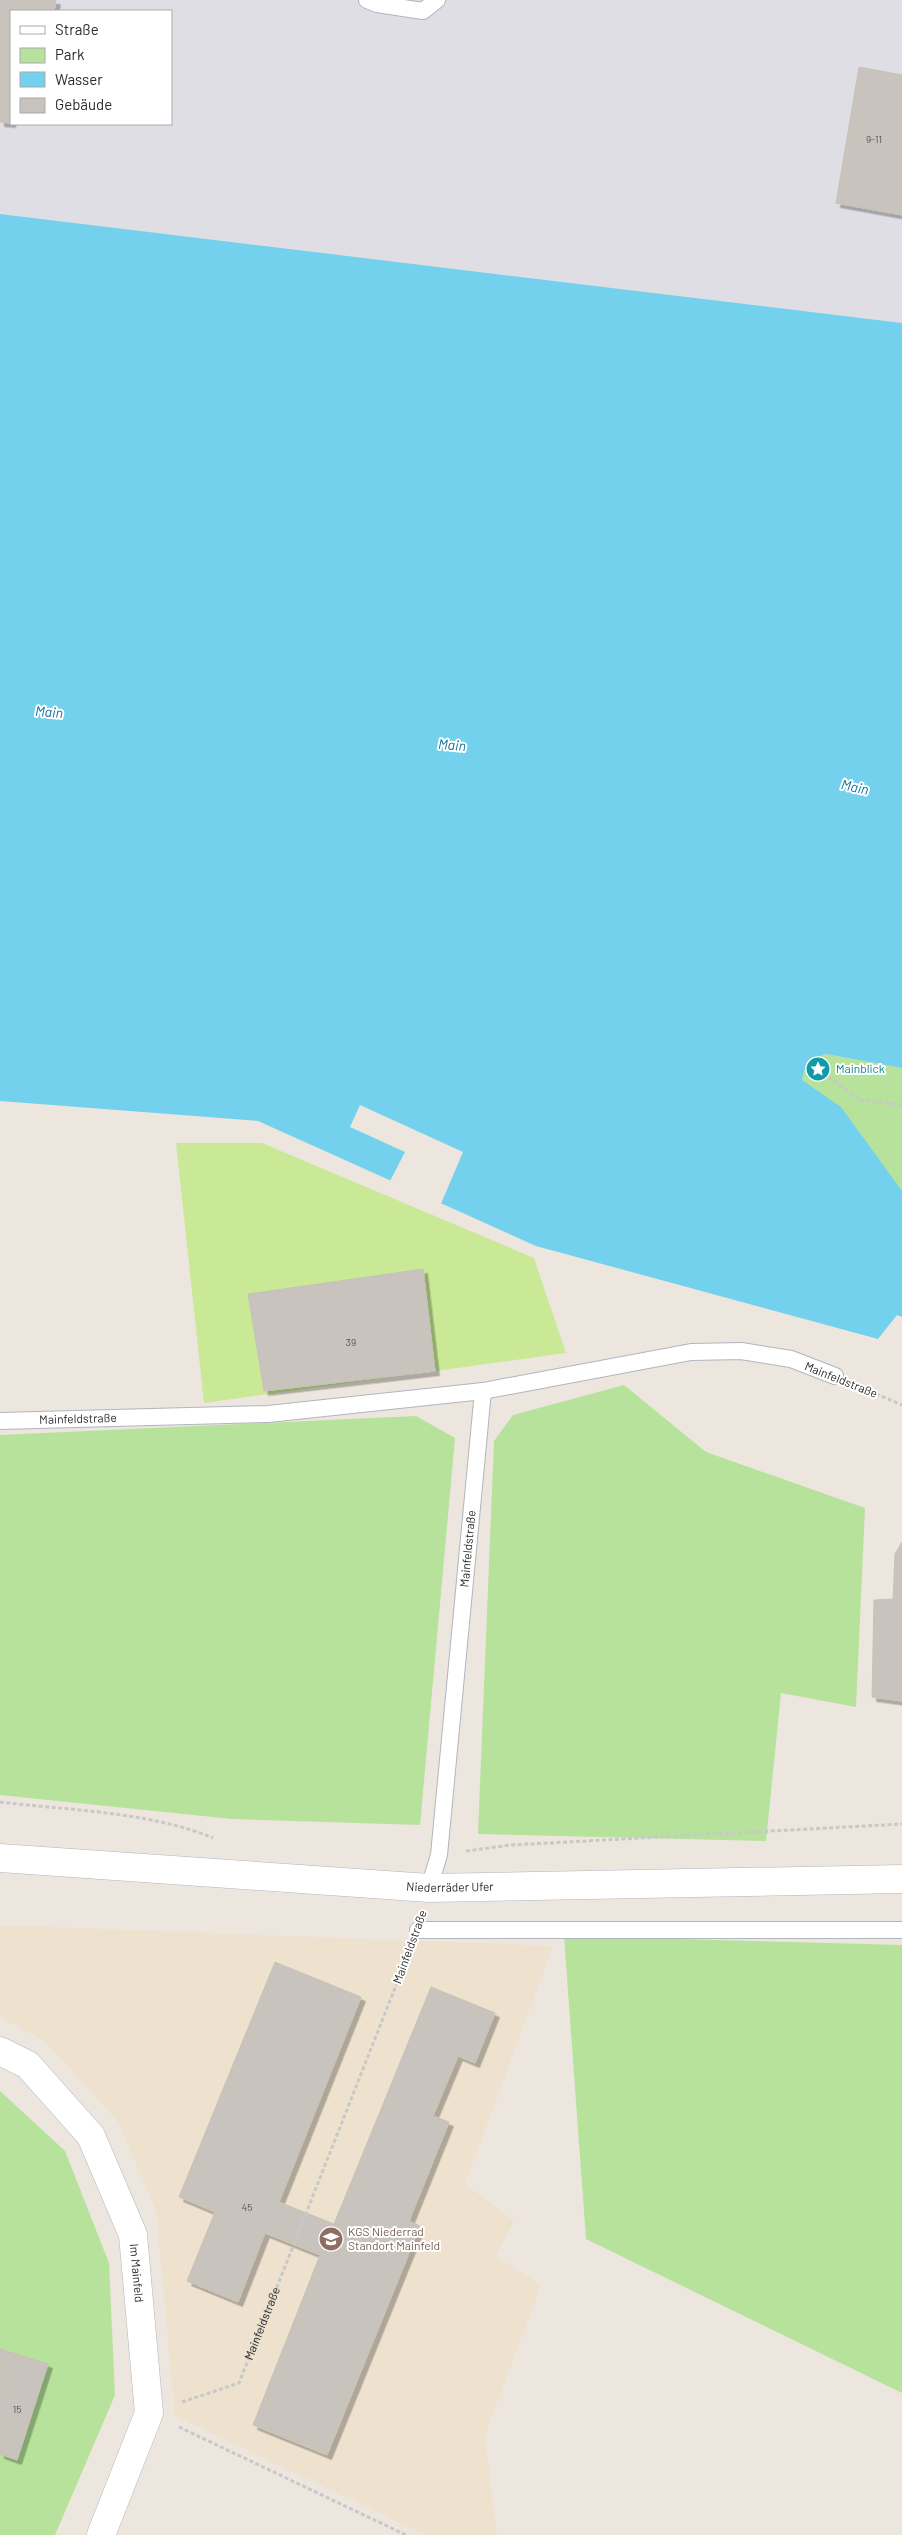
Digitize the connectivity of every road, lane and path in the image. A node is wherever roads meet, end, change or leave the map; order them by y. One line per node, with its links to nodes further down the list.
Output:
1 (367, 0): 2 (lane)
2 (437, 0)
3 (818, 1068): 4 (path)
4 (902, 1105)
5 (835, 1376): 6 (lane, Mainfeldstraße); 7 (path, Mainfeldstraße)
6 (483, 1391): 8 (lane, Mainfeldstraße); 12 (lane, Mainfeldstraße)
7 (902, 1405)
8 (0, 1421)
9 (0, 1802): 11 (path)
10 (902, 1824): 12 (path)
11 (220, 1844)
12 (439, 1855): 15 (lane, Mainfeldstraße)
13 (0, 1858): 15 (main road, Niederräder Ufer)
14 (902, 1879): 15 (main road, Niederräder Ufer)
15 (429, 1888)
16 (418, 1930): 17 (lane); 19 (path, Mainfeldstraße)
17 (902, 1930)
18 (0, 2051): 19 (main road, Im Mainfeld)
19 (150, 2413): 20 (main road, Im Mainfeld); 21 (path)
20 (100, 2535)
21 (406, 2535)

